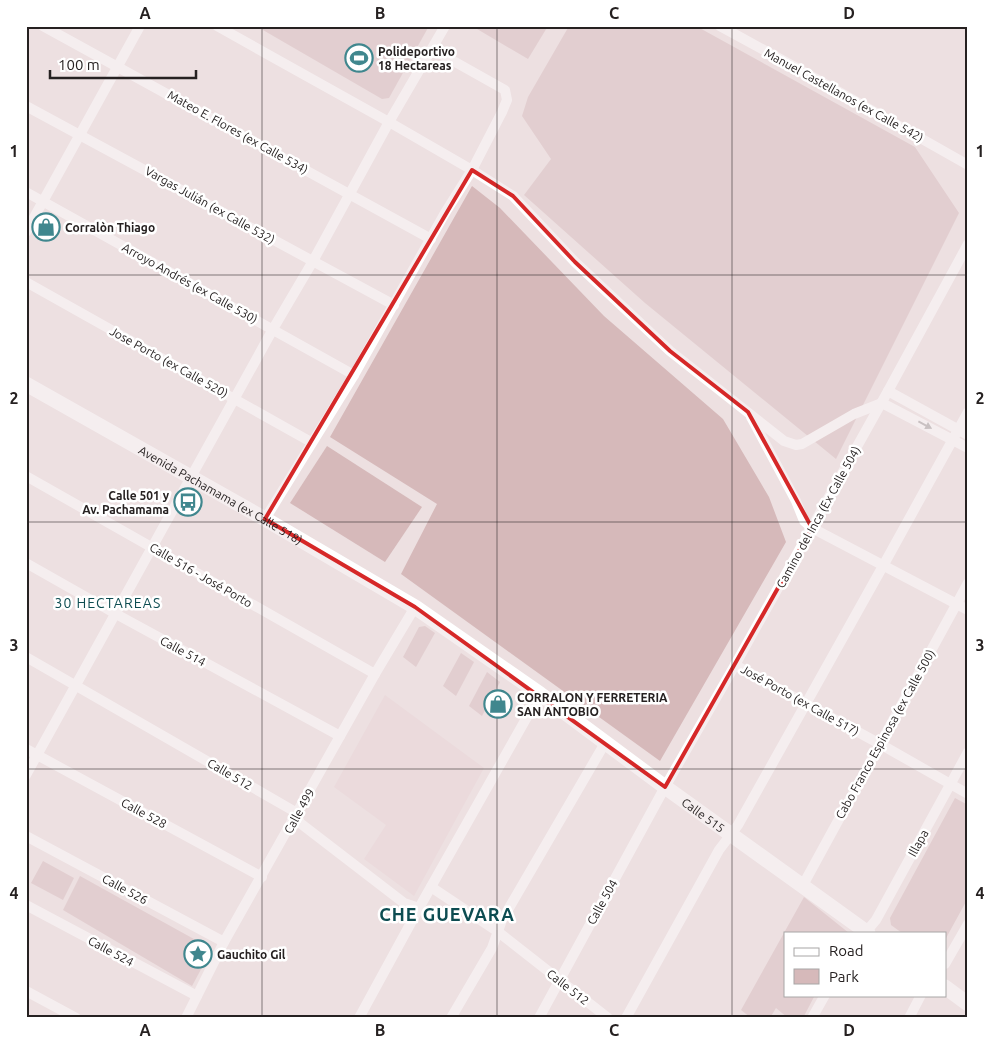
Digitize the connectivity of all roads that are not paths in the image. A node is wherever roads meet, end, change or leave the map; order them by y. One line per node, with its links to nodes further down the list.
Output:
1 (43, 26): 7 (street, Mateo E. Flores (ex Calle 534))
2 (140, 26): 7 (street)
3 (217, 26): 9 (street)
4 (445, 26): 6 (street)
5 (720, 26): 11 (street, Manuel Castellanos (ex Calle 542))
6 (432, 49): 9 (street); 12 (street)
7 (118, 66): 10 (street); 14 (street, Mateo E. Flores (ex Calle 534))
8 (26, 106): 10 (street, Vargas Julián (ex Calle 532))
9 (389, 122): 12 (street); 14 (street)
10 (81, 134): 15 (street); 19 (street, Vargas Julián (ex Calle 532))
11 (968, 165)
12 (472, 170): 17 (street); 28 (street)
13 (26, 192): 15 (street, Arroyo Andrés (ex Calle 530))
14 (350, 194): 17 (street, Mateo E. Flores (ex Calle 534)); 19 (street)
15 (43, 201): 16 (street); 22 (street, Arroyo Andrés (ex Calle 530))
16 (26, 232)
17 (431, 239): 21 (street)
18 (968, 244): 25 (street, Camino del Inca (Ex Calle 504))
19 (313, 261): 21 (street, Vargas Julián (ex Calle 532)); 22 (street)
20 (26, 282): 26 (street, Jose Porto (ex Calle 520))
21 (394, 305): 23 (street)
22 (273, 329): 23 (street, Arroyo Andrés (ex Calle 530)); 26 (street)
23 (354, 375): 33 (street)
24 (26, 384): 36 (street, Avenida Pachamama (ex Calle 518))
25 (888, 391): 27 (street, Camino del Inca (Ex Calle 504)); 30 (street)
26 (235, 399): 33 (street, Jose Porto (ex Calle 520)); 36 (street)
27 (882, 403): 28 (street); 32 (street, one-way to 32); 38 (street, Camino del Inca (Ex Calle 504))
28 (748, 412): 38 (street)
29 (968, 412): 30 (street)
30 (958, 430): 31 (street); 32 (street)
31 (968, 435)
32 (952, 440): 34 (street); 41 (street)
33 (311, 442): 37 (street)
34 (968, 448)
35 (26, 476): 39 (street, Calle 516 - José Porto)
36 (190, 477): 37 (street, Avenida Pachamama (ex Calle 518)); 39 (street)
37 (265, 519): 44 (street, Avenida Pachamama (ex Calle 518))
38 (812, 528): 41 (street); 48 (street, Camino del Inca (Ex Calle 504))
39 (152, 547): 46 (street); 49 (street, Calle 516 - José Porto)
40 (26, 563): 46 (street, Calle 514)
41 (883, 566): 43 (street); 52 (street)
42 (968, 583): 43 (street, Cabo Franco Espinosa (ex Calle 500))
43 (956, 604): 45 (street); 55 (street, Cabo Franco Espinosa (ex Calle 500))
44 (415, 607): 49 (street, Calle 499); 51 (street, Avenida Pachamama (ex Calle 518))
45 (968, 610)
46 (116, 614): 50 (street); 53 (street, Calle 514)
47 (26, 658): 50 (street, Calle 512)
48 (736, 664): 52 (street, José Porto (ex Calle 517)); 61 (street, Camino del Inca (Ex Calle 504))
49 (375, 674): 53 (street, Calle 499)
50 (76, 686): 58 (street); 63 (street, Calle 512)
51 (540, 694): 54 (street, Calle 515); 68 (street)
52 (806, 704): 55 (street, José Porto (ex Calle 517)); 64 (street)
53 (340, 736): 63 (street, Calle 499)
54 (605, 742): 61 (street, Calle 515); 72 (street)
55 (880, 744): 60 (street, José Porto (ex Calle 517)); 67 (street, Cabo Franco Espinosa (ex Calle 500))
56 (26, 749): 58 (street, Calle 528)
57 (968, 752): 60 (street, Illapa)
58 (37, 756): 59 (street); 66 (street, Calle 528)
59 (26, 775)
60 (950, 785): 62 (street, José Porto (ex Calle 517)); 73 (street, Illapa)
61 (665, 787): 64 (street, Calle 515); 76 (street, Calle 504)
62 (968, 794)
63 (297, 814): 66 (street, Calle 499); 70 (street, Calle 512)
64 (730, 834): 67 (street, Calle 515); 89 (street)
65 (26, 836): 74 (street, Calle 526)
66 (262, 877): 74 (street, Calle 499)
67 (803, 885): 73 (street, Calle 515)
68 (431, 886): 70 (street); 72 (street, Calle 512)
69 (26, 905): 79 (street, Calle 524)
70 (419, 908): 85 (street)
71 (968, 924): 75 (street)
72 (497, 931): 76 (street, Calle 512); 86 (street)
73 (867, 932)
74 (224, 942): 79 (street, Calle 499)
75 (946, 962)
76 (560, 980): 87 (street, Calle 504); 88 (street, Calle 512)
77 (946, 988): 82 (street)
78 (26, 991): 83 (street)
79 (197, 996): 84 (street, Calle 499)
80 (824, 996): 90 (street)
81 (921, 996): 91 (street)
82 (968, 1004)
83 (76, 1018)
84 (186, 1018)
85 (359, 1018)
86 (451, 1018)
87 (538, 1018)
88 (608, 1018)
89 (626, 1018)
90 (812, 1018)
91 (909, 1018)

